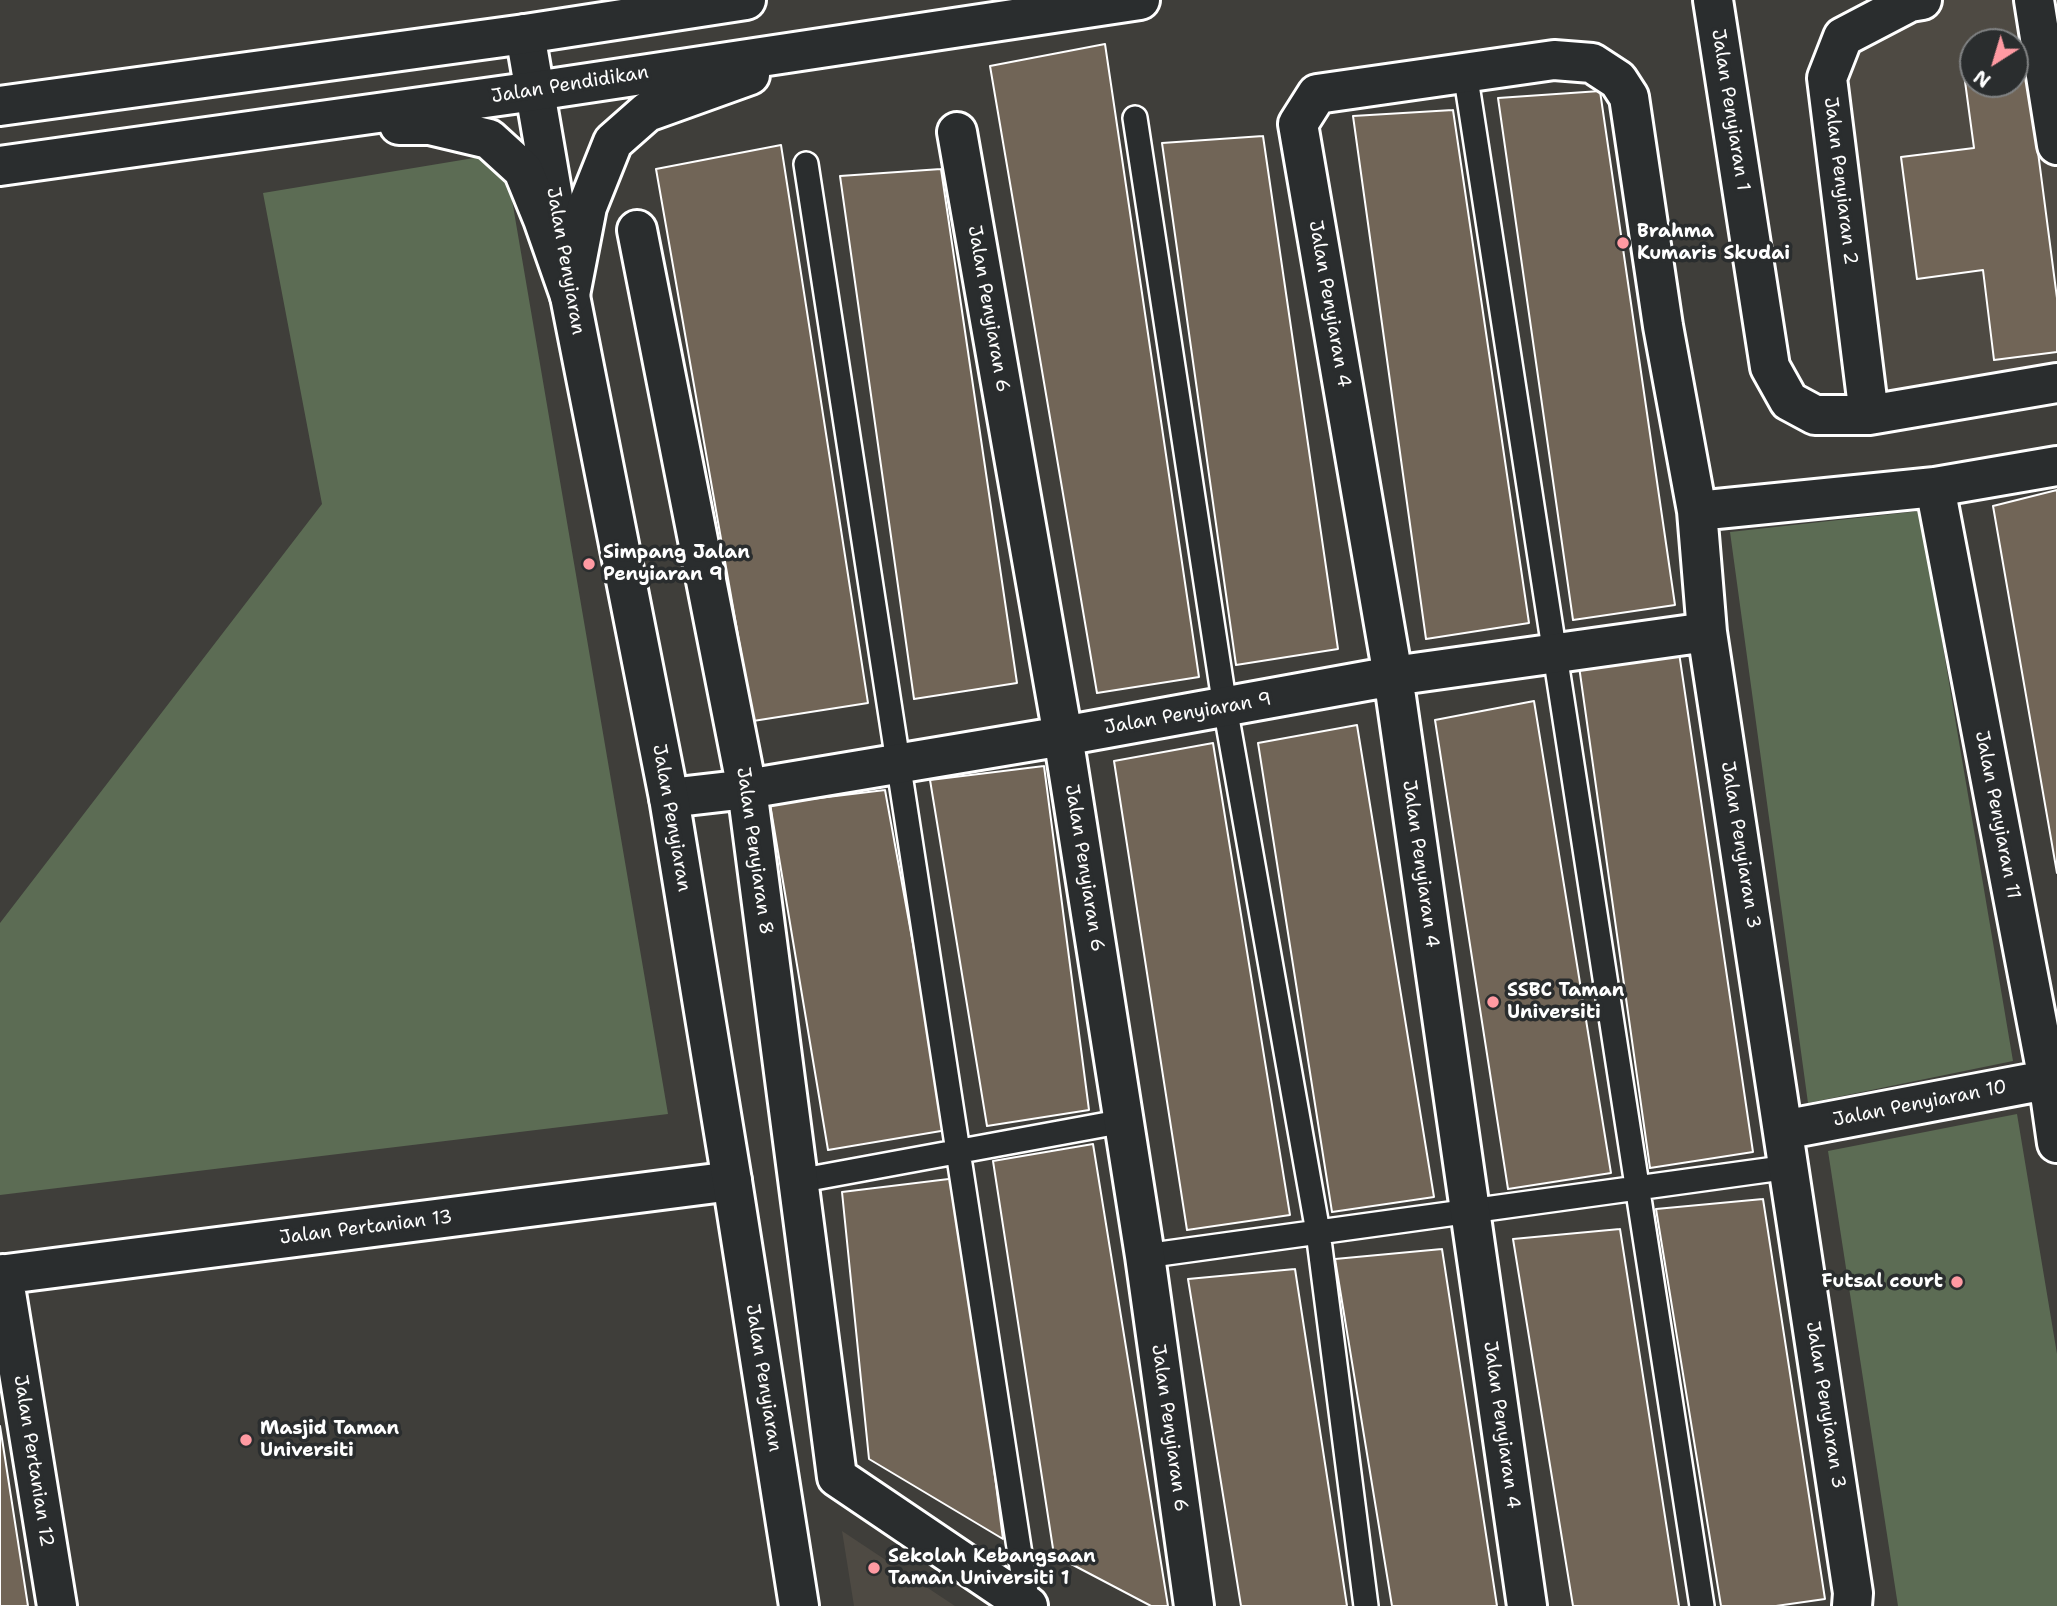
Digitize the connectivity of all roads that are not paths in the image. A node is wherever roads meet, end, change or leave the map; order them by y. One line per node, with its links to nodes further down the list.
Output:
1 (746, 0): 6 (street)
2 (1140, 0): 7 (street, Jalan Pendidikan)
3 (1713, 0): 20 (street, Jalan Penyiaran 1)
4 (1922, 0): 20 (street, Jalan Penyiaran 2)
5 (2034, 0): 14 (street)
6 (526, 34): 9 (street, Jalan Penyiaran); 10 (street)
7 (838, 44): 9 (street, Jalan Pendidikan); 18 (street)
8 (1465, 72): 23 (street, Jalan Penyiaran 3); 25 (lane); 26 (street, Jalan Penyiaran 4)
9 (536, 91): 12 (street, Jalan Pendidikan); 18 (street, Jalan Penyiaran)
10 (0, 106)
11 (1135, 118): 27 (lane)
12 (250, 131): 16 (street, Jalan Pendidikan); 18 (street)
13 (957, 132): 28 (street, Jalan Penyiaran 6)
14 (2057, 145)
15 (806, 164): 29 (lane)
16 (0, 166)
17 (637, 230): 30 (street, Jalan Penyiaran 8)
18 (570, 296): 31 (street, Jalan Penyiaran)
19 (2057, 383): 20 (street, Jalan Penyiaran 1)
20 (1870, 415)
21 (2057, 466): 22 (street)
22 (1935, 487): 23 (street); 32 (street, Jalan Penyiaran 11)
23 (1697, 511): 24 (street, Jalan Penyiaran 3)
24 (1707, 632): 25 (street, Jalan Penyiaran 9); 35 (street, Jalan Penyiaran 3)
25 (1555, 653): 26 (street, Jalan Penyiaran 9); 39 (lane)
26 (1393, 676): 27 (street, Jalan Penyiaran 9); 40 (street, Jalan Penyiaran 4)
27 (1224, 707): 28 (street, Jalan Penyiaran 9); 41 (lane)
28 (1063, 736): 29 (street, Jalan Penyiaran 9); 33 (street, Jalan Penyiaran 6)
29 (898, 764): 30 (street, Jalan Penyiaran 9); 36 (lane)
30 (747, 789): 31 (street, Jalan Penyiaran 9); 38 (street, Jalan Penyiaran 8)
31 (669, 798): 37 (street, Jalan Penyiaran)
32 (2053, 1079): 34 (street, Jalan Penyiaran 11); 35 (street, Jalan Penyiaran 10)
33 (1124, 1121): 36 (lane); 42 (street, Jalan Penyiaran 6)
34 (2057, 1143)
35 (1786, 1148): 39 (lane); 44 (street, Jalan Penyiaran 3)
36 (958, 1151): 38 (lane); 47 (lane)
37 (732, 1181): 43 (street, Jalan Pertanian 13); 46 (street, Jalan Penyiaran)
38 (798, 1181): 47 (street, Jalan Penyiaran 8)
39 (1636, 1188): 40 (lane); 51 (lane)
40 (1470, 1210): 41 (lane); 50 (street, Jalan Penyiaran 4)
41 (1318, 1232): 42 (lane); 49 (lane)
42 (1145, 1256): 48 (street, Jalan Penyiaran 6)
43 (2, 1274): 45 (street, Jalan Pertanian 12)
44 (1853, 1599)
45 (57, 1606)
46 (799, 1606)
47 (1028, 1606)
48 (1195, 1606)
49 (1366, 1606)
50 (1527, 1606)
51 (1702, 1606)

